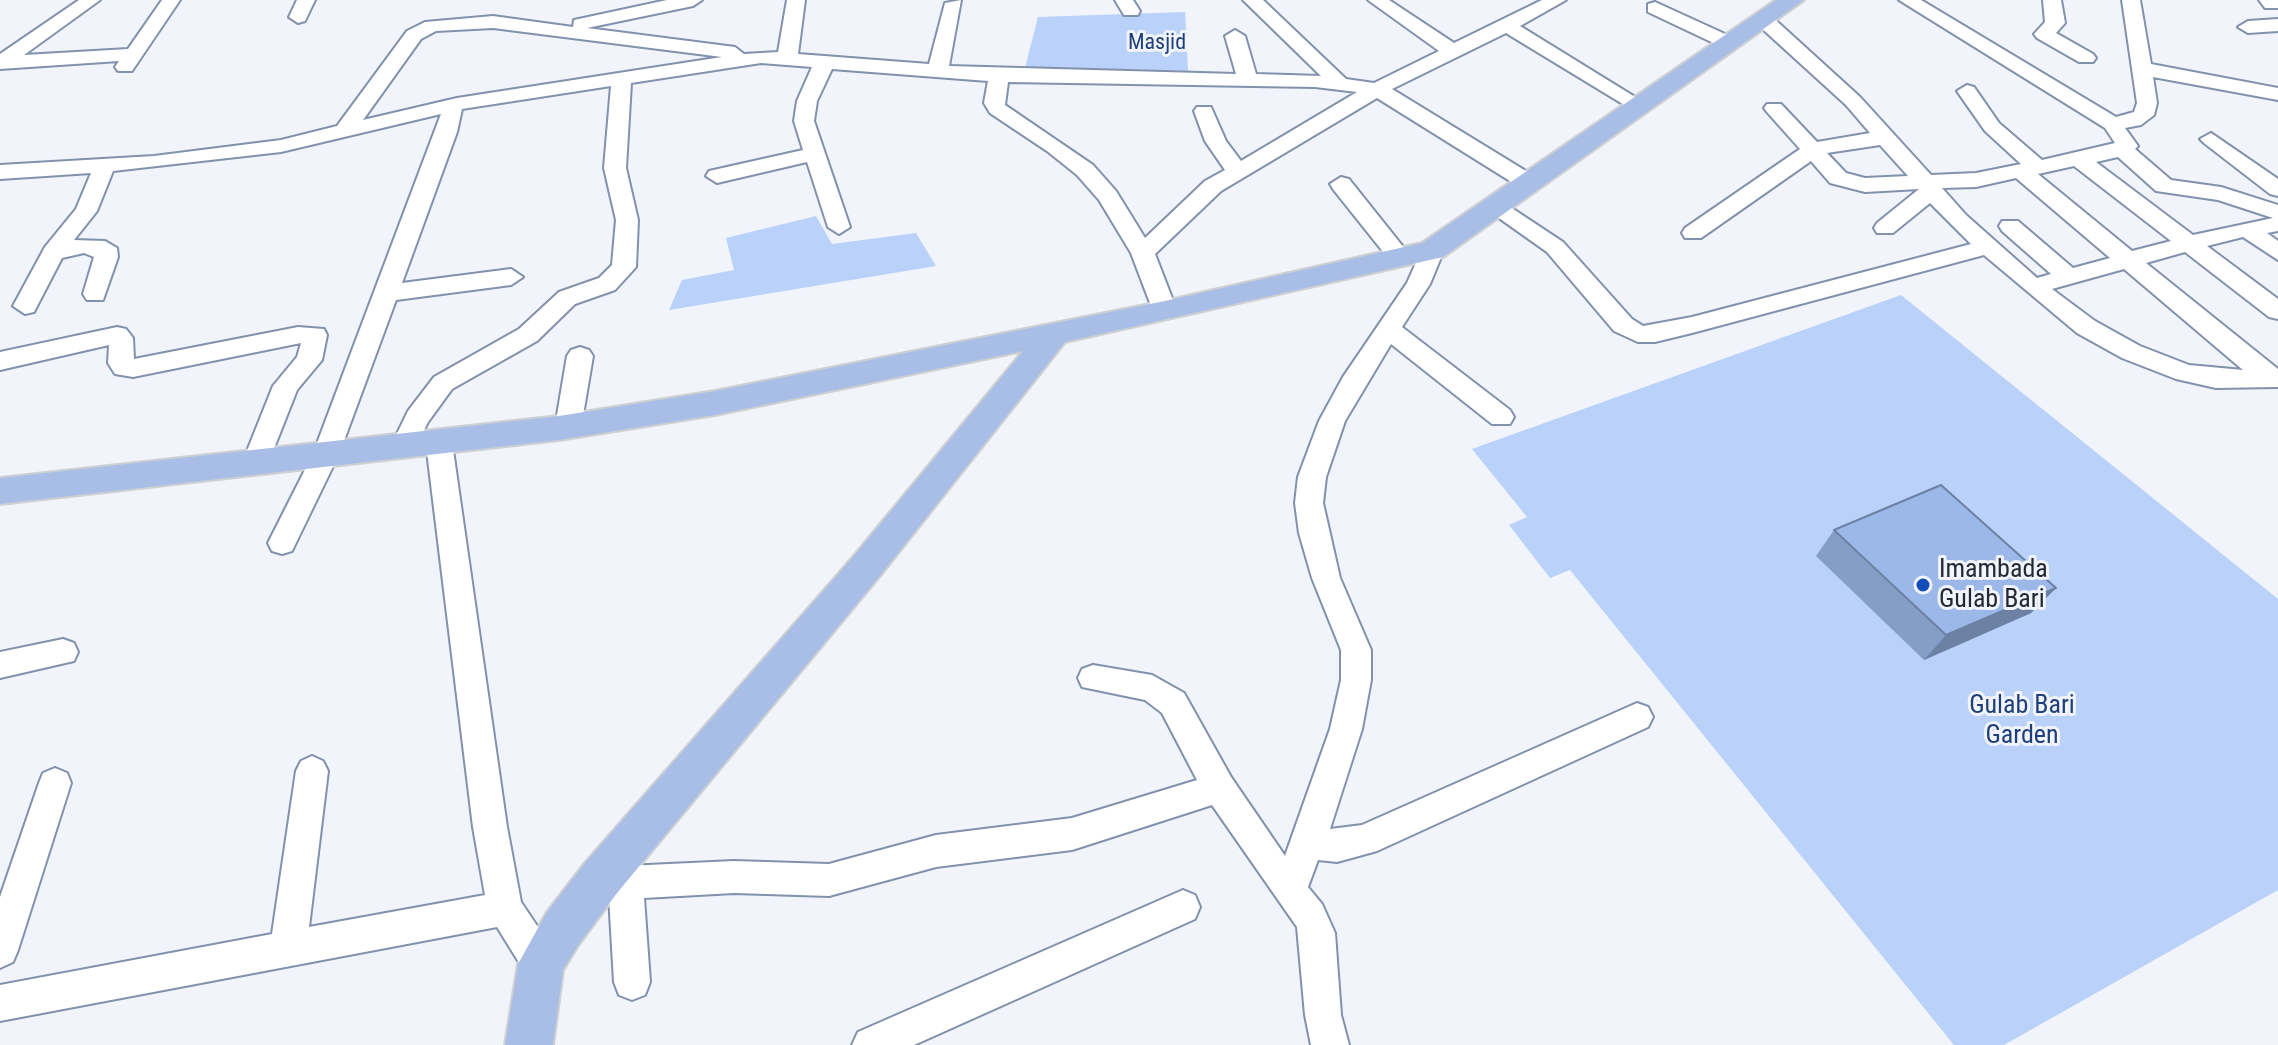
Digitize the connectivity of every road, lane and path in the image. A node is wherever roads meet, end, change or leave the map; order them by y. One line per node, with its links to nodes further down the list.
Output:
1 (91, 0): 21 (street)
2 (171, 0): 26 (street)
3 (693, 0): 20 (street)
4 (796, 0): 29 (street)
5 (1252, 0): 37 (street)
6 (1377, 0): 25 (street)
7 (1557, 0): 17 (street)
8 (1792, 0): 15 (main road)
9 (2052, 0): 28 (street)
10 (2131, 0): 31 (street)
11 (959, 1): 32 (street)
12 (1915, 1): 45 (street)
13 (429, 5): 16 (street)
14 (1655, 8): 24 (street)
15 (1764, 20): 24 (main road); 47 (street)
16 (438, 25): 20 (street); 46 (street)
17 (1506, 25): 25 (street); 42 (street)
18 (2278, 25): 19 (street)
19 (2248, 27)
20 (557, 28): 27 (street)
21 (44, 35): 22 (street); 26 (street)
22 (0, 36)
23 (1235, 36): 35 (street)
24 (1729, 43): 42 (main road)
25 (1452, 51): 38 (street)
26 (134, 54): 33 (street)
27 (761, 57): 29 (street); 36 (street)
28 (2086, 58)
29 (787, 59): 30 (street)
30 (825, 61): 32 (street); 51 (street)
31 (2144, 69): 40 (street); 45 (street)
32 (938, 70): 34 (street)
33 (122, 71)
34 (999, 76): 35 (street); 74 (street)
35 (1248, 80): 37 (street)
36 (621, 81): 41 (street); 94 (street)
37 (1337, 81): 38 (street)
38 (1377, 89): 55 (street); 58 (street)
39 (1967, 91): 54 (street)
40 (2278, 94)
41 (453, 105): 46 (street); 81 (street)
42 (1638, 105): 58 (main road)
43 (1774, 108): 50 (street)
44 (1204, 111): 55 (street)
45 (2112, 124): 49 (street)
46 (345, 130): 53 (street)
47 (1887, 138): 50 (street); 60 (street)
48 (2211, 139): 61 (street)
49 (2122, 149): 52 (street); 63 (street)
50 (1812, 150): 60 (street); 69 (street)
51 (815, 154): 57 (street); 66 (street)
52 (2078, 159): 54 (street); 70 (street)
53 (105, 165): 56 (street); 73 (street)
54 (2030, 170): 60 (street); 77 (street)
55 (1237, 171): 74 (street)
56 (0, 172)
57 (717, 176)
58 (1526, 181): 62 (main road)
59 (1341, 184): 76 (street)
60 (1928, 187): 67 (street); 71 (street)
61 (2278, 189)
62 (1493, 206): 71 (street); 72 (main road)
63 (2278, 212)
64 (2278, 224): 68 (street)
65 (2010, 226): 78 (street)
66 (839, 227)
67 (1885, 228)
68 (2247, 229): 70 (street); 75 (street)
69 (1693, 233)
70 (2188, 243): 77 (street); 85 (street)
71 (1987, 247): 80 (street)
72 (1432, 250): 76 (main road); 86 (street)
73 (53, 252): 82 (street); 83 (street)
74 (1143, 253): 84 (street)
75 (2278, 253)
76 (1400, 258): 84 (main road)
77 (2128, 260): 78 (street); 90 (street)
78 (2068, 276): 80 (street)
79 (511, 277): 81 (street)
80 (2033, 287): 90 (street)
81 (387, 293): 95 (street)
82 (95, 294)
83 (25, 306)
84 (1165, 311): 87 (main road)
85 (2278, 311)
86 (1388, 329): 91 (street); 106 (street)
87 (1055, 333): 92 (main road); 107 (main road)
88 (580, 356): 92 (street)
89 (0, 361): 96 (street)
90 (2275, 378)
91 (1501, 417)
92 (568, 427): 93 (main road)
93 (439, 443): 94 (main road); 110 (street)
94 (404, 446): 95 (main road)
95 (326, 454): 96 (main road); 98 (street)
96 (256, 461): 97 (main road)
97 (0, 491)
98 (282, 543)
99 (63, 652): 100 (street)
100 (0, 665)
101 (1093, 678): 105 (street)
102 (1637, 717): 106 (street)
103 (312, 771): 111 (street)
104 (55, 783): 112 (street)
105 (1219, 788): 107 (street); 108 (street)
106 (1307, 843): 108 (street)
107 (613, 880): 113 (main road); 114 (street)
108 (1289, 891): 118 (street)
109 (1183, 907): 117 (street)
110 (505, 908): 111 (street); 113 (street)
111 (288, 949): 115 (street)
112 (0, 950)
113 (541, 964): 116 (main road)
114 (632, 982)
115 (0, 1003)
116 (529, 1045)
117 (871, 1045)
118 (1330, 1045)

